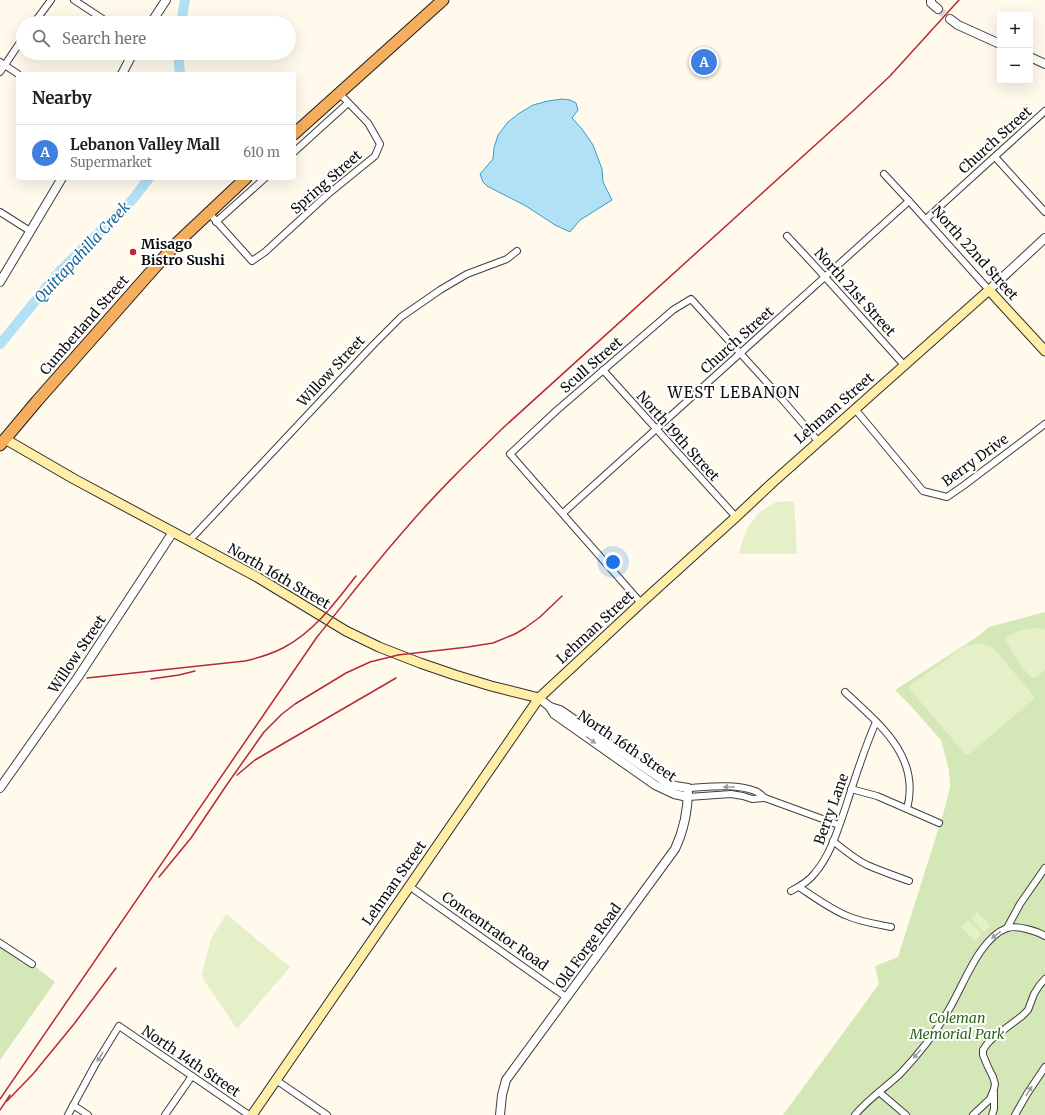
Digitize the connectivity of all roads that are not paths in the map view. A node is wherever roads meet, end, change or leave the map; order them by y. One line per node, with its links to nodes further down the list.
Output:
1 (51, 0): 7 (street)
2 (74, 0): 8 (street)
3 (166, 0): 9 (street)
4 (443, 0): 20 (highway)
5 (931, 0): 6 (street)
6 (938, 9)
7 (39, 16)
8 (98, 16)
9 (156, 16)
10 (950, 19): 11 (street)
11 (997, 43)
12 (16, 46): 15 (street)
13 (1033, 58): 16 (street)
14 (129, 60): 18 (street)
15 (2, 63): 17 (street); 19 (street)
16 (1045, 64)
17 (0, 72)
18 (123, 72)
19 (16, 73)
20 (339, 93): 21 (street, Spring Street); 23 (highway)
21 (348, 103): 24 (street); 35 (street, Spring Street)
22 (1045, 111): 25 (street, Church Street)
23 (296, 132)
24 (296, 150)
25 (995, 157): 32 (street); 34 (street, Church Street)
26 (884, 174): 30 (street, North 22nd Street)
27 (61, 180): 36 (street)
28 (244, 180): 33 (highway, Cumberland Street)
29 (263, 180): 35 (street)
30 (909, 201): 34 (street, North 22nd Street); 40 (street, Church Street)
31 (0, 212): 36 (street)
32 (1045, 212)
33 (209, 213): 35 (street); 50 (highway, Cumberland Street)
34 (926, 219): 42 (street, North 22nd Street)
35 (216, 222)
36 (30, 231): 41 (street)
37 (787, 236): 40 (street, North 21st Street)
38 (1045, 238): 42 (street, Lehman Street)
39 (517, 251): 55 (street, Willow Street)
40 (825, 276): 44 (street, Church Street); 45 (street, North 21st Street)
41 (0, 282)
42 (989, 290): 43 (main road, North 22nd Street); 45 (main road, Lehman Street)
43 (1045, 351)
44 (741, 353): 46 (street, Scull Street); 49 (street, Church Street); 51 (street)
45 (904, 365): 47 (main road, Lehman Street)
46 (603, 370): 49 (street, North 19th Street); 52 (street, Scull Street)
47 (855, 409): 48 (street, Berry Drive); 51 (main road, Lehman Street)
48 (1045, 424)
49 (656, 429): 52 (street, Church Street); 53 (street, North 19th Street)
50 (2, 440): 54 (main road, North 16th Street)
51 (818, 441): 53 (main road, Lehman Street)
52 (563, 513): 56 (street)
53 (736, 517): 56 (main road, Lehman Street)
54 (173, 532): 55 (main road, North 16th Street); 61 (street, Willow Street)
55 (189, 541): 58 (main road, North 16th Street)
56 (642, 603): 58 (main road, Lehman Street)
57 (845, 692): 60 (street)
58 (539, 698): 59 (street, North 16th Street); 72 (main road, Lehman Street)
59 (550, 707): 62 (street, North 16th Street); 64 (street, North 16th Street, one-way to 64)
60 (876, 722): 63 (street, Berry Lane); 66 (street)
61 (0, 788)
62 (688, 788): 64 (street, Old Forge Road); 65 (street, North 16th Street, one-way to 62)
63 (851, 789): 66 (street); 68 (street, Berry Lane)
64 (688, 797): 65 (street, North 16th Street); 81 (street, Old Forge Road)
65 (765, 798): 68 (street, North 16th Street)
66 (907, 808): 67 (street)
67 (939, 823)
68 (839, 825): 69 (street, Berry Lane)
69 (833, 841): 71 (street); 73 (street, Berry Lane)
70 (1045, 868): 76 (street)
71 (909, 881)
72 (409, 886): 81 (street, Concentrator Road); 84 (main road, Lehman Street)
73 (800, 887): 74 (street, Berry Lane); 75 (street)
74 (791, 891)
75 (891, 927)
76 (1007, 928): 77 (street); 86 (street, one-way to 86)
77 (1045, 936)
78 (0, 943): 79 (street)
79 (32, 964)
80 (1045, 980): 85 (street)
81 (566, 997): 96 (street, Old Forge Road)
82 (1045, 1067): 101 (street, one-way to 82)
83 (192, 1076): 89 (street, North 14th Street, one-way to 89); 92 (street); 93 (street, North 14th Street)
84 (276, 1080): 94 (main road, Lehman Street); 95 (street)
85 (994, 1089): 87 (street); 88 (street)
86 (879, 1092): 97 (street); 98 (street)
87 (987, 1102): 88 (street); 99 (street)
88 (994, 1104): 100 (street)
89 (73, 1105): 90 (street); 91 (street)
90 (68, 1115)
91 (88, 1115)
92 (165, 1115)
93 (249, 1115)
94 (252, 1115)
95 (327, 1115)
96 (500, 1115)
97 (855, 1115)
98 (906, 1115)
99 (973, 1115)
100 (992, 1115)
101 (1016, 1115)

